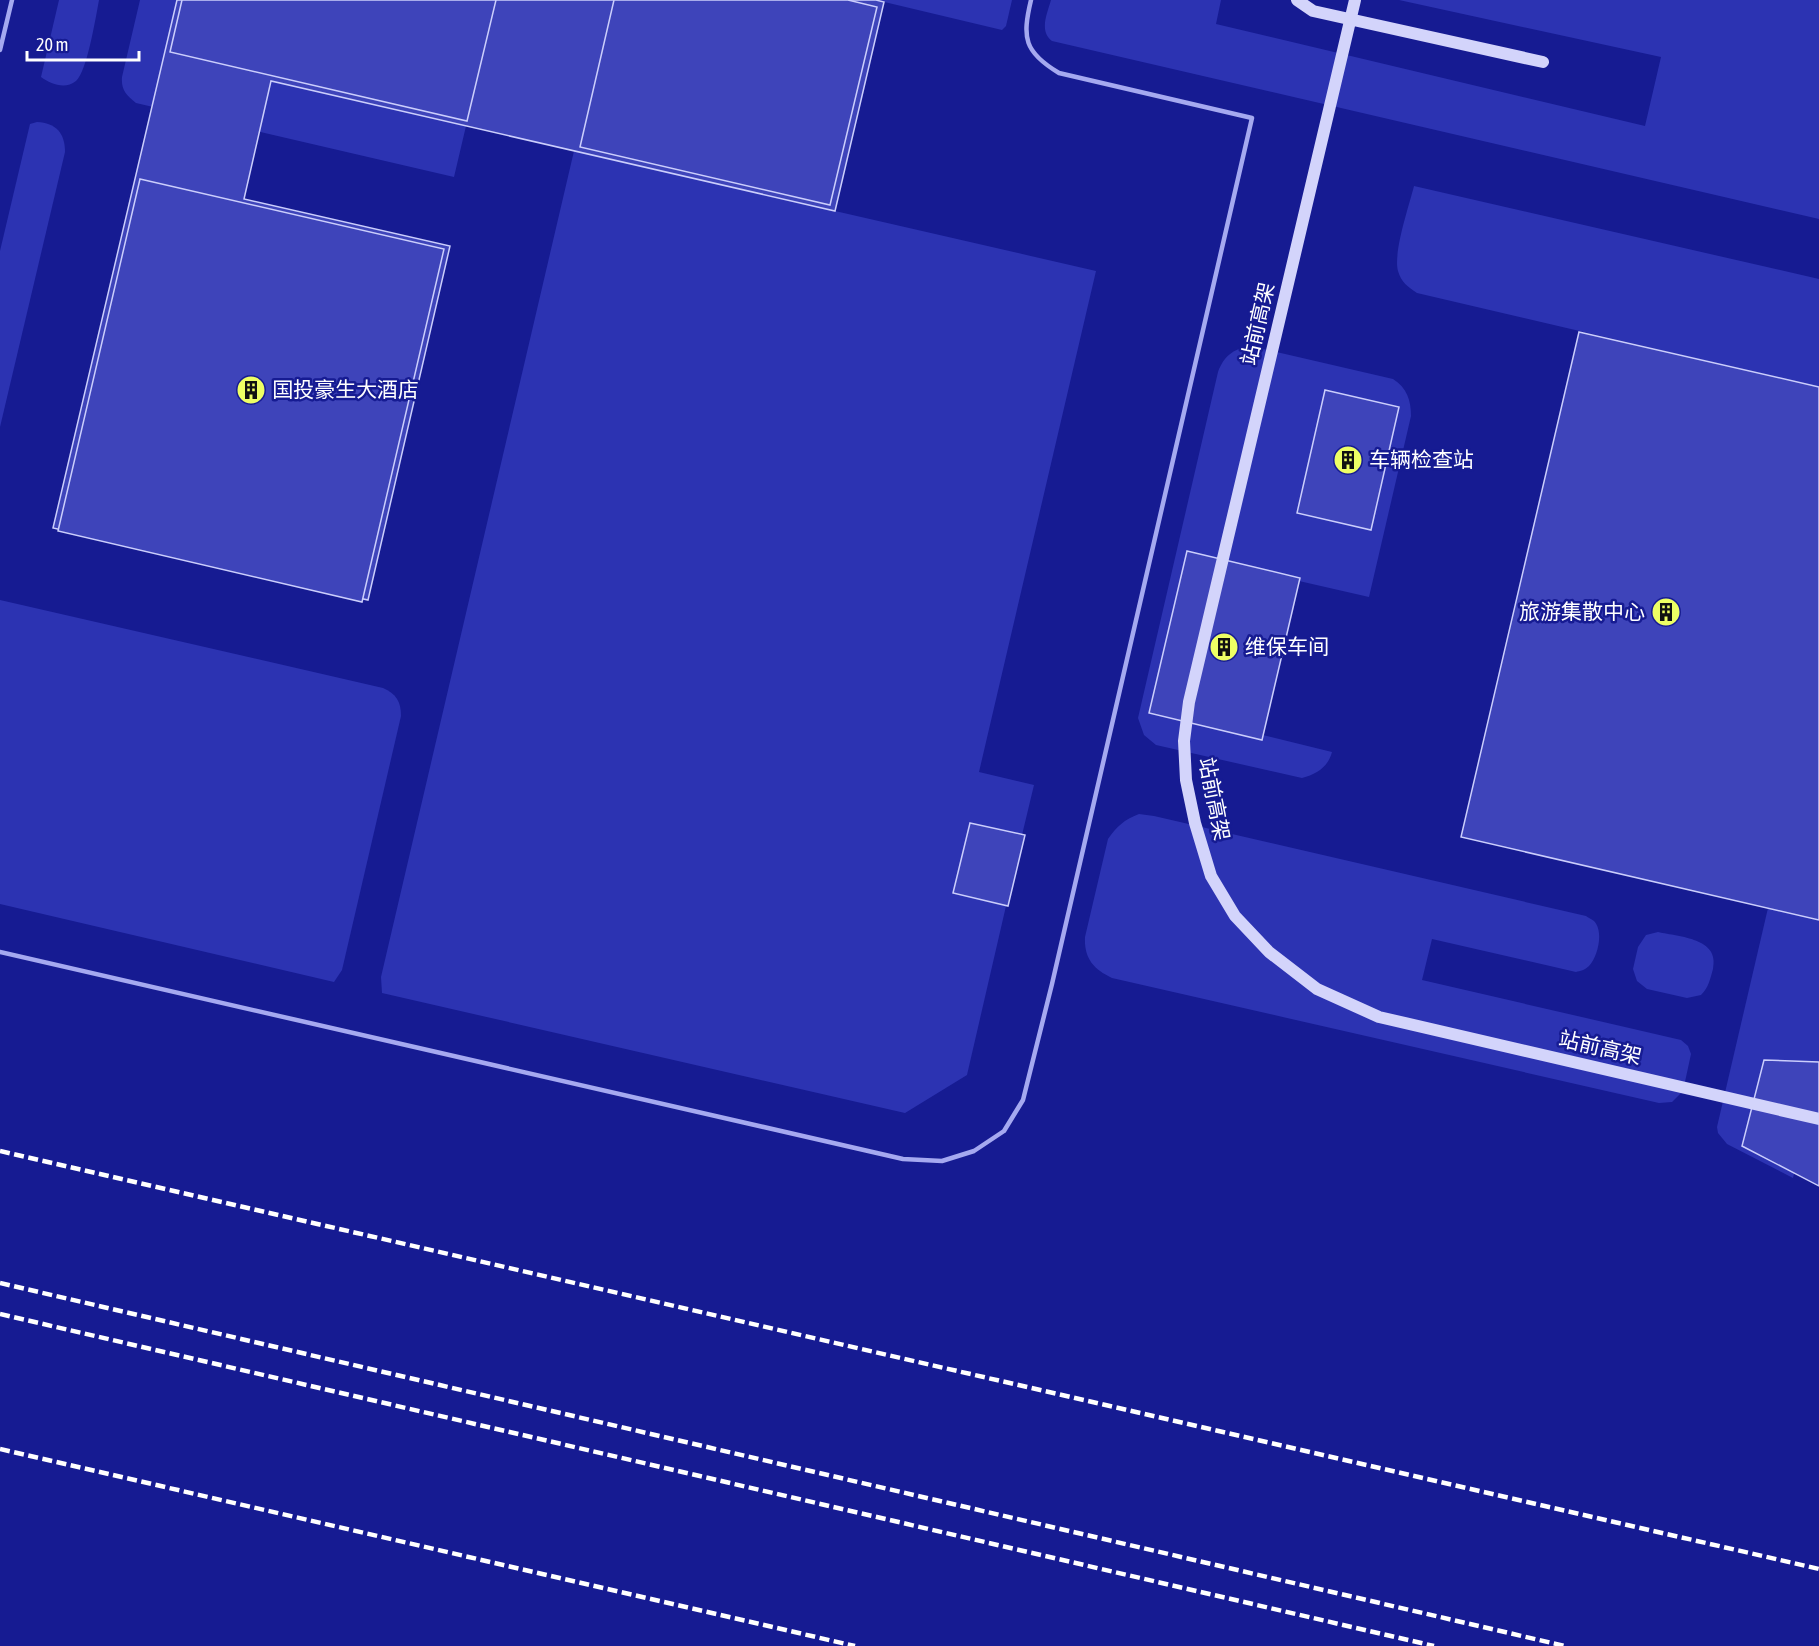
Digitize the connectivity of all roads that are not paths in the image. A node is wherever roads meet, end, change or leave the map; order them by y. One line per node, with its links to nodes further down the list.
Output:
1 (12, 0): 5 (lane)
2 (1031, 0): 7 (lane)
3 (1297, 0): 6 (main road)
4 (1355, 0): 8 (main road, 站前高架, bridge)
5 (0, 50)
6 (1543, 62)
7 (0, 952)
8 (1819, 1119)

